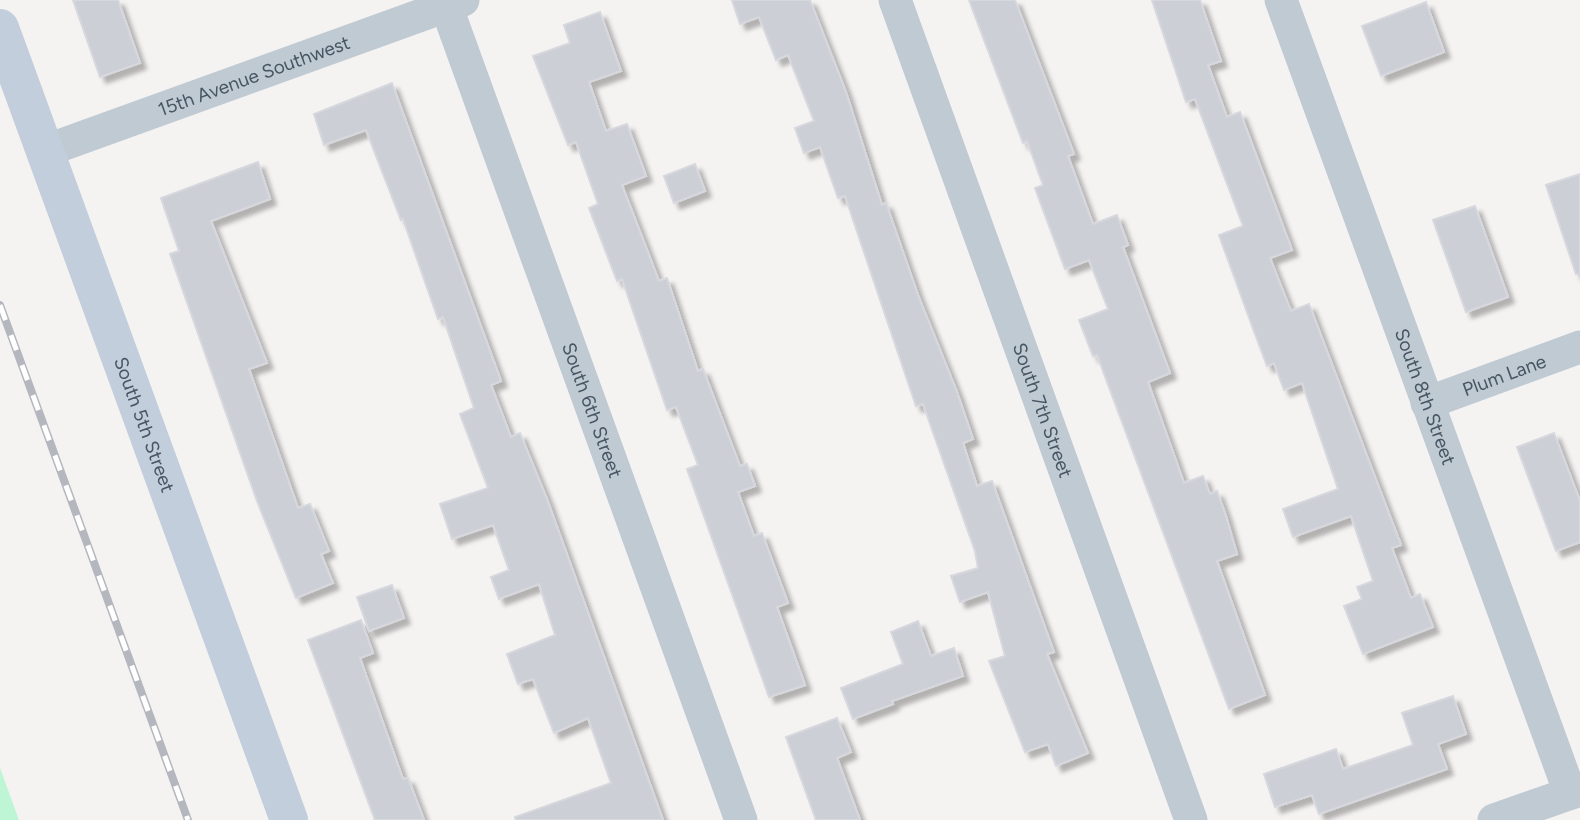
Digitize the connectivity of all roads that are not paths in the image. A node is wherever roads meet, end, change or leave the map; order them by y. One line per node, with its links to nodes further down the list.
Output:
1 (895, 0): 11 (street, South 7th Street)
2 (1281, 0): 7 (street, South 8th Street)
3 (451, 2): 5 (street, 15th Avenue Southwest); 10 (street, South 6th Street)
4 (0, 28): 5 (main road, South 5th Street)
5 (45, 151): 9 (main road, South 5th Street)
6 (1580, 347): 7 (street, Plum Lane)
7 (1427, 403): 8 (street, South 8th Street)
8 (1575, 792): 12 (street)
9 (289, 820)
10 (741, 820)
11 (1191, 820)
12 (1494, 820)

